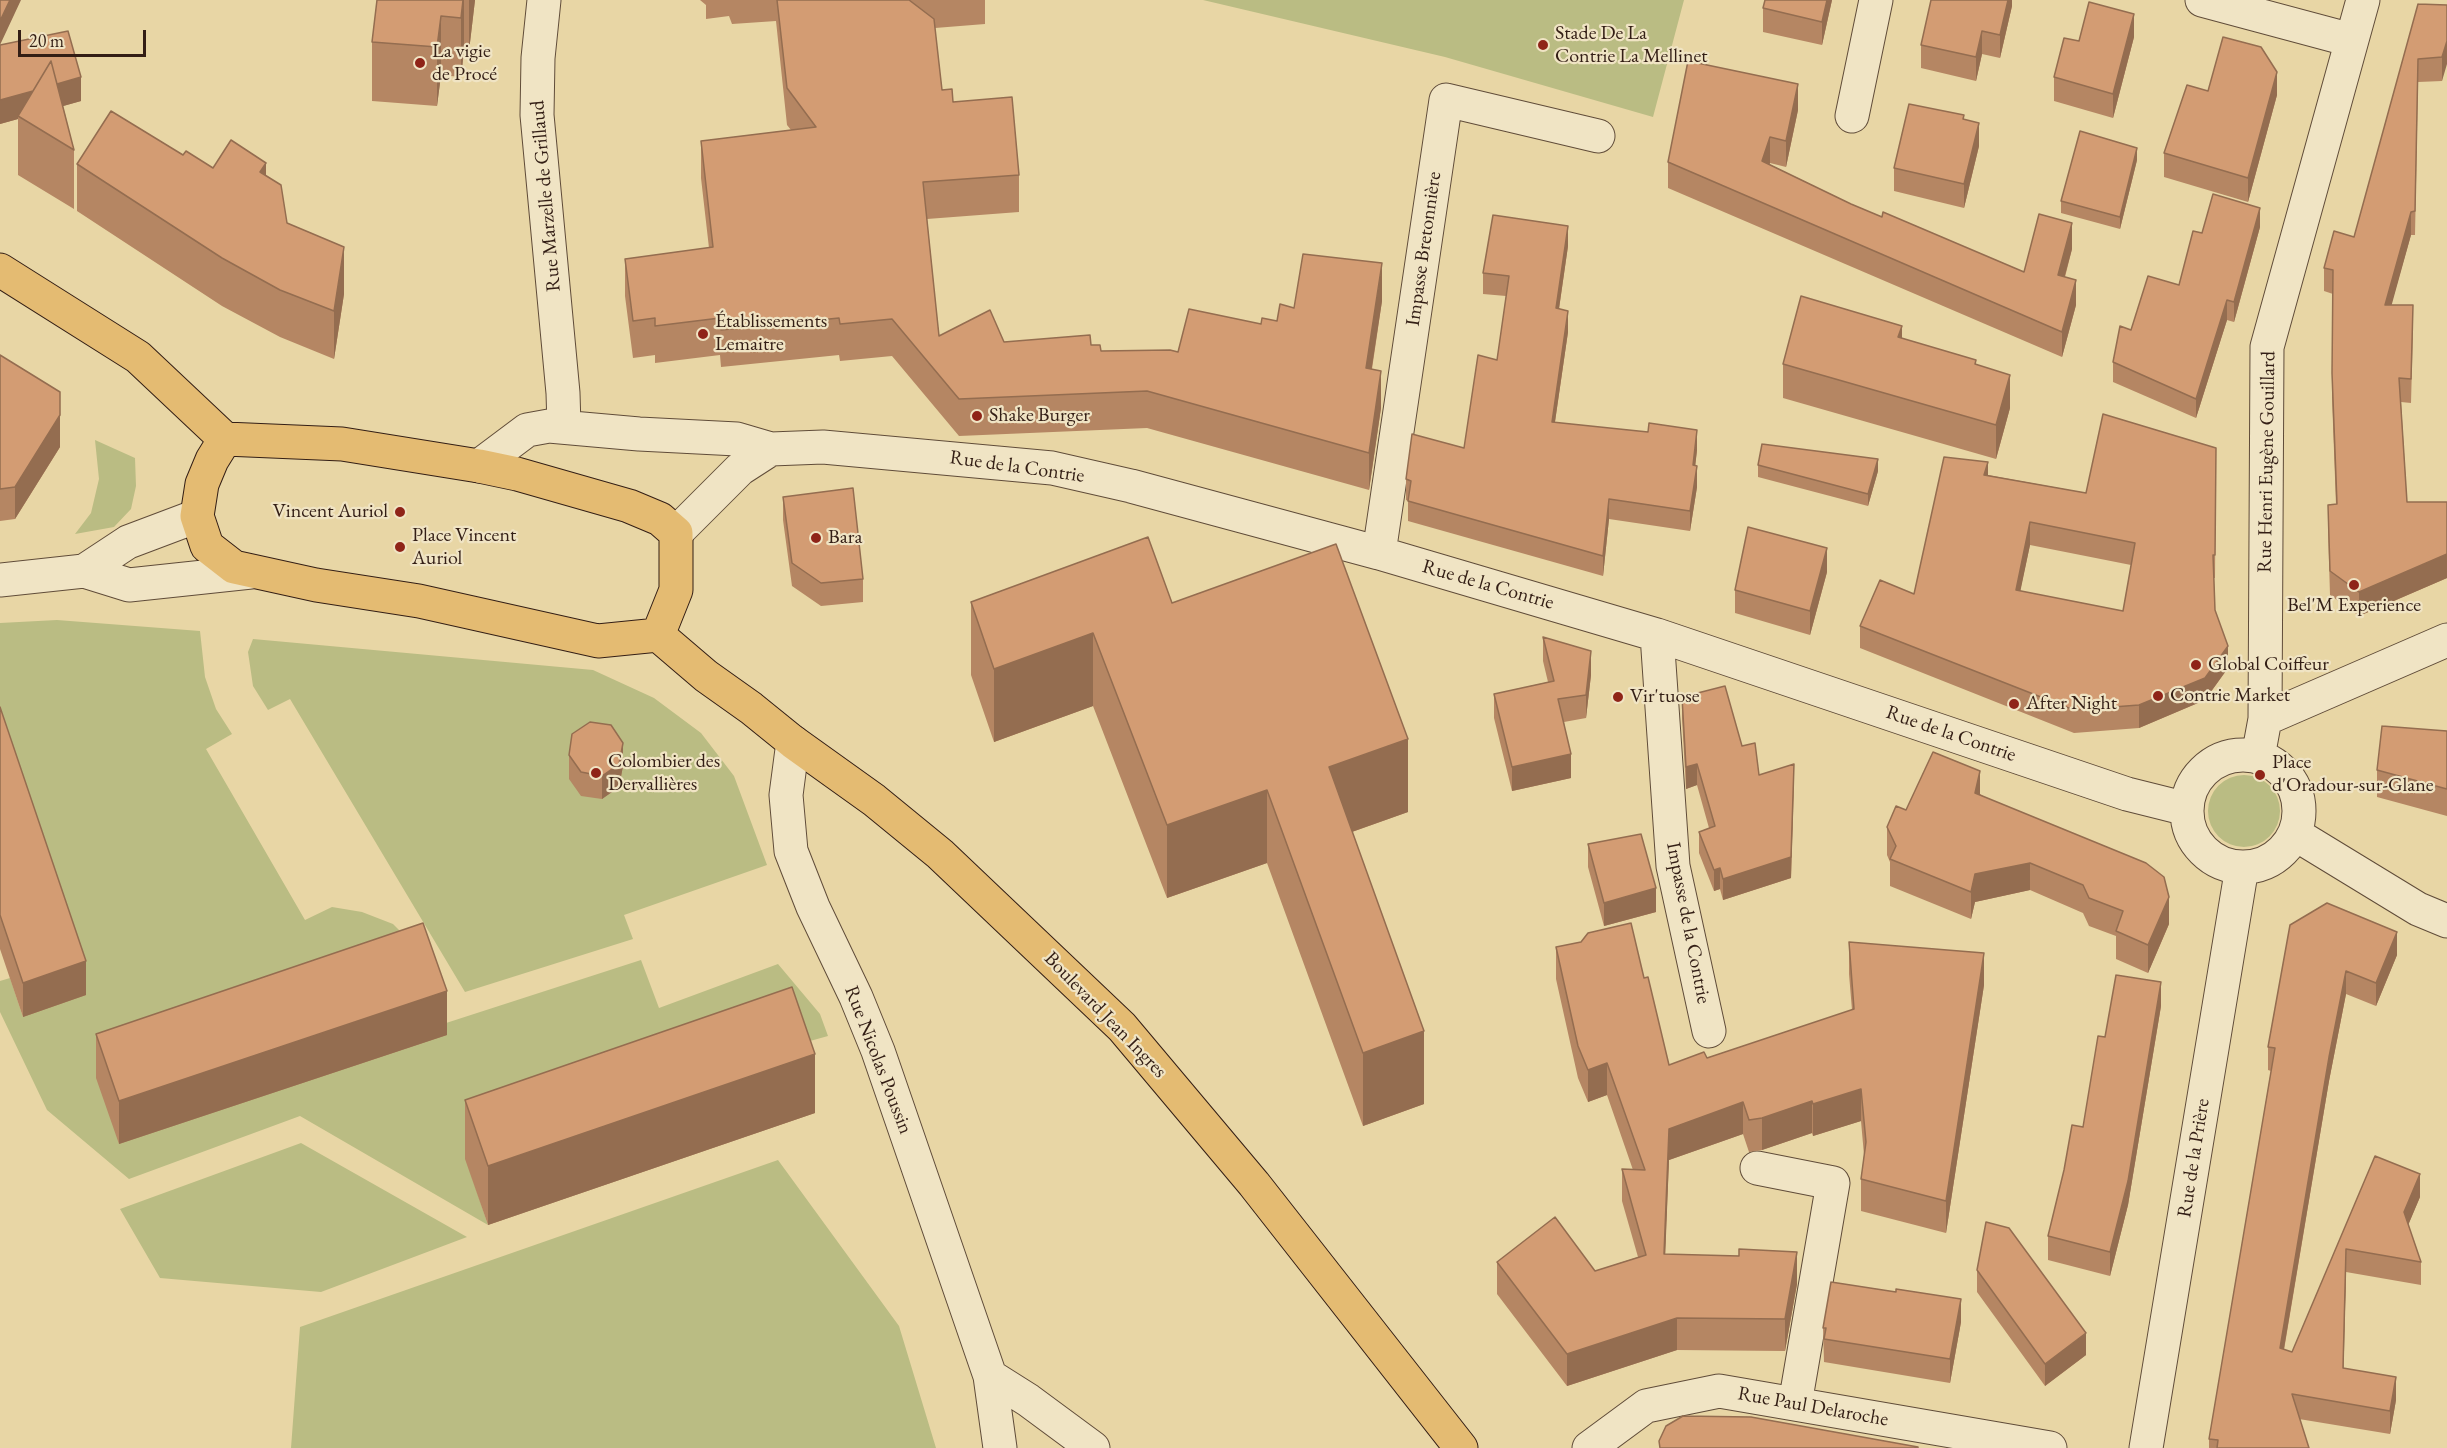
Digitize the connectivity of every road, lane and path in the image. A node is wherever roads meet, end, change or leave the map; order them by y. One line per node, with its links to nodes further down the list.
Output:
1 (544, 0): 9 (street, Rue Marzelle de Grillaud)
2 (1876, 0): 6 (street)
3 (2202, 0): 5 (street)
4 (2363, 0): 5 (street, Rue Henri Eugène Gouillard)
5 (2351, 40): 22 (street, Rue Henri Eugène Gouillard)
6 (1852, 116)
7 (1598, 136): 15 (street, Impasse Bretonnière)
8 (0, 270): 10 (main road)
9 (564, 426): 11 (street); 12 (street)
10 (225, 439): 12 (main road); 13 (main road)
11 (771, 449): 14 (street); 15 (street, Rue de la Contrie)
12 (479, 466): 14 (main road)
13 (197, 516): 16 (street); 17 (main road)
14 (676, 533): 19 (main road)
15 (1379, 553): 20 (street, Rue de la Contrie)
16 (84, 571): 17 (street); 18 (street)
17 (251, 572): 19 (main road)
18 (0, 580)
19 (658, 635): 23 (main road, Boulevard Jean Ingres)
20 (1657, 635): 25 (street, Rue de la Contrie); 29 (street, Impasse de la Contrie)
21 (2447, 640): 22 (street)
22 (2265, 719): 24 (street, Rue Henri Eugène Gouillard)
23 (793, 742): 31 (street, Rue Nicolas Poussin); 35 (main road, Boulevard Jean Ingres)
24 (2258, 757): 25 (street); 26 (street)
25 (2187, 809): 27 (street)
26 (2295, 834): 27 (street); 28 (street)
27 (2242, 867): 38 (street, Rue de la Prière)
28 (2447, 921)
29 (1709, 1031)
30 (1757, 1168): 32 (street)
31 (990, 1376): 33 (street, Rue Nicolas Poussin); 34 (street)
32 (1796, 1404): 36 (street, Rue Paul Delaroche); 37 (street, Rue Paul Delaroche)
33 (1000, 1448)
34 (1093, 1448)
35 (1461, 1448)
36 (1589, 1448)
37 (2050, 1448)
38 (2146, 1448)

